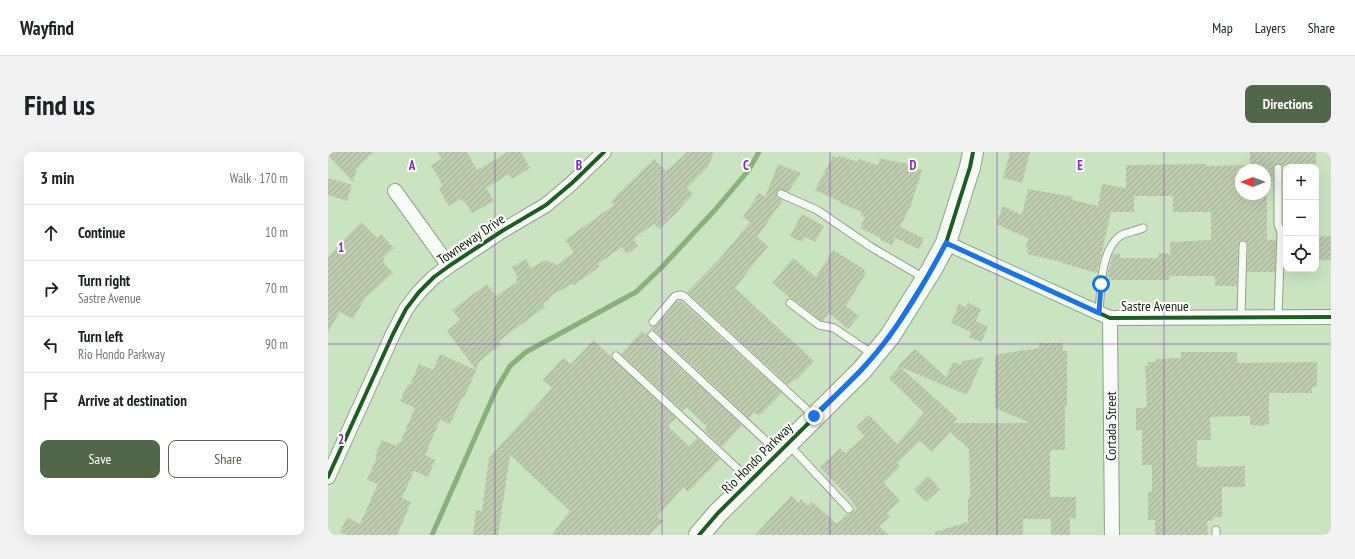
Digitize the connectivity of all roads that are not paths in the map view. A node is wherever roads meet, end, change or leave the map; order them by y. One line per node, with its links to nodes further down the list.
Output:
1 (604, 152): 9 (street, Towneway Drive)
2 (973, 152): 7 (street, Rio Hondo Parkway)
3 (1278, 168): 14 (lane)
4 (395, 191): 9 (street)
5 (781, 194): 10 (lane)
6 (1143, 228): 12 (lane)
7 (946, 243): 10 (street, Rio Hondo Parkway); 12 (street, Sastre Avenue)
8 (1243, 245): 13 (lane)
9 (449, 266): 22 (street, Towneway Drive)
10 (926, 279): 18 (street, Rio Hondo Parkway)
11 (790, 303): 18 (lane)
12 (1105, 315): 13 (street, Sastre Avenue); 26 (street, Cortada Street)
13 (1241, 317): 14 (street, Sastre Avenue)
14 (1278, 317): 15 (street, Sastre Avenue)
15 (1331, 317)
16 (653, 322): 20 (lane)
17 (652, 335): 21 (lane)
18 (874, 355): 20 (street, Rio Hondo Parkway)
19 (616, 356): 23 (lane)
20 (814, 416): 21 (street, Rio Hondo Parkway)
21 (783, 447): 23 (street, Rio Hondo Parkway); 24 (lane)
22 (329, 472)
23 (750, 480): 25 (street, Rio Hondo Parkway)
24 (849, 509)
25 (699, 535)
26 (1112, 535)

